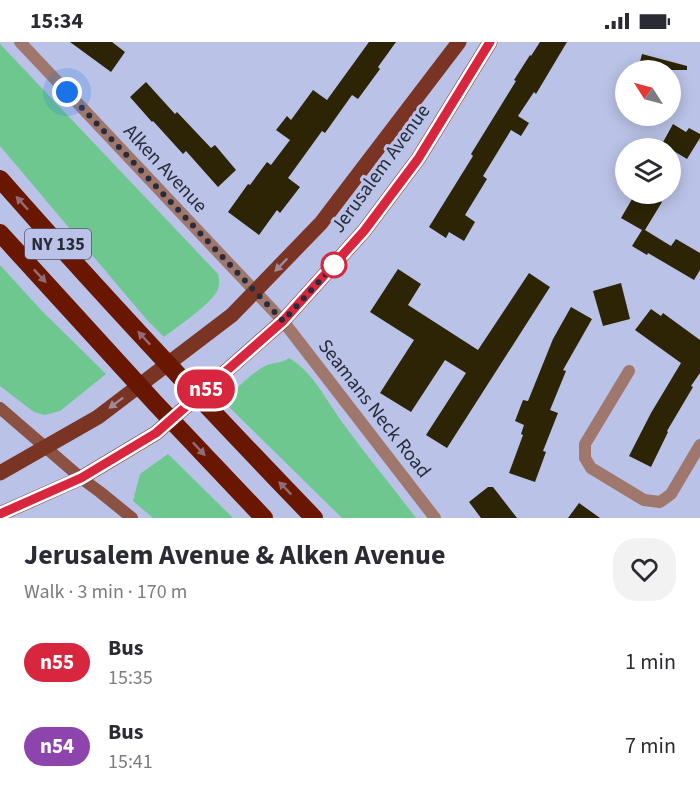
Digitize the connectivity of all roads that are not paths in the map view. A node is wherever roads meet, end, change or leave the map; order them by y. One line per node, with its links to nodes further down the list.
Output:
1 (20, 42): 6 (street, Alken Avenue)
2 (459, 42): 6 (main road, Jerusalem Avenue, one-way to 6)
3 (485, 44): 7 (main road, Jerusalem Avenue)
4 (0, 179): 17 (highway, NY 135, one-way to 4)
5 (0, 233): 16 (highway, NY 135, one-way to 16)
6 (256, 291): 7 (street, Alken Avenue); 11 (main road, Jerusalem Avenue, one-way to 11)
7 (283, 321): 13 (main road, Jerusalem Avenue); 18 (street, Seamans Neck Road)
8 (629, 371): 10 (street)
9 (0, 408): 11 (main road)
10 (700, 445)
11 (46, 447): 12 (main road, Jerusalem Avenue); 13 (main road)
12 (0, 473)
13 (81, 478): 14 (main road, Jerusalem Avenue); 15 (main road)
14 (0, 514)
15 (132, 518)
16 (264, 518)
17 (315, 518)
18 (435, 518)

